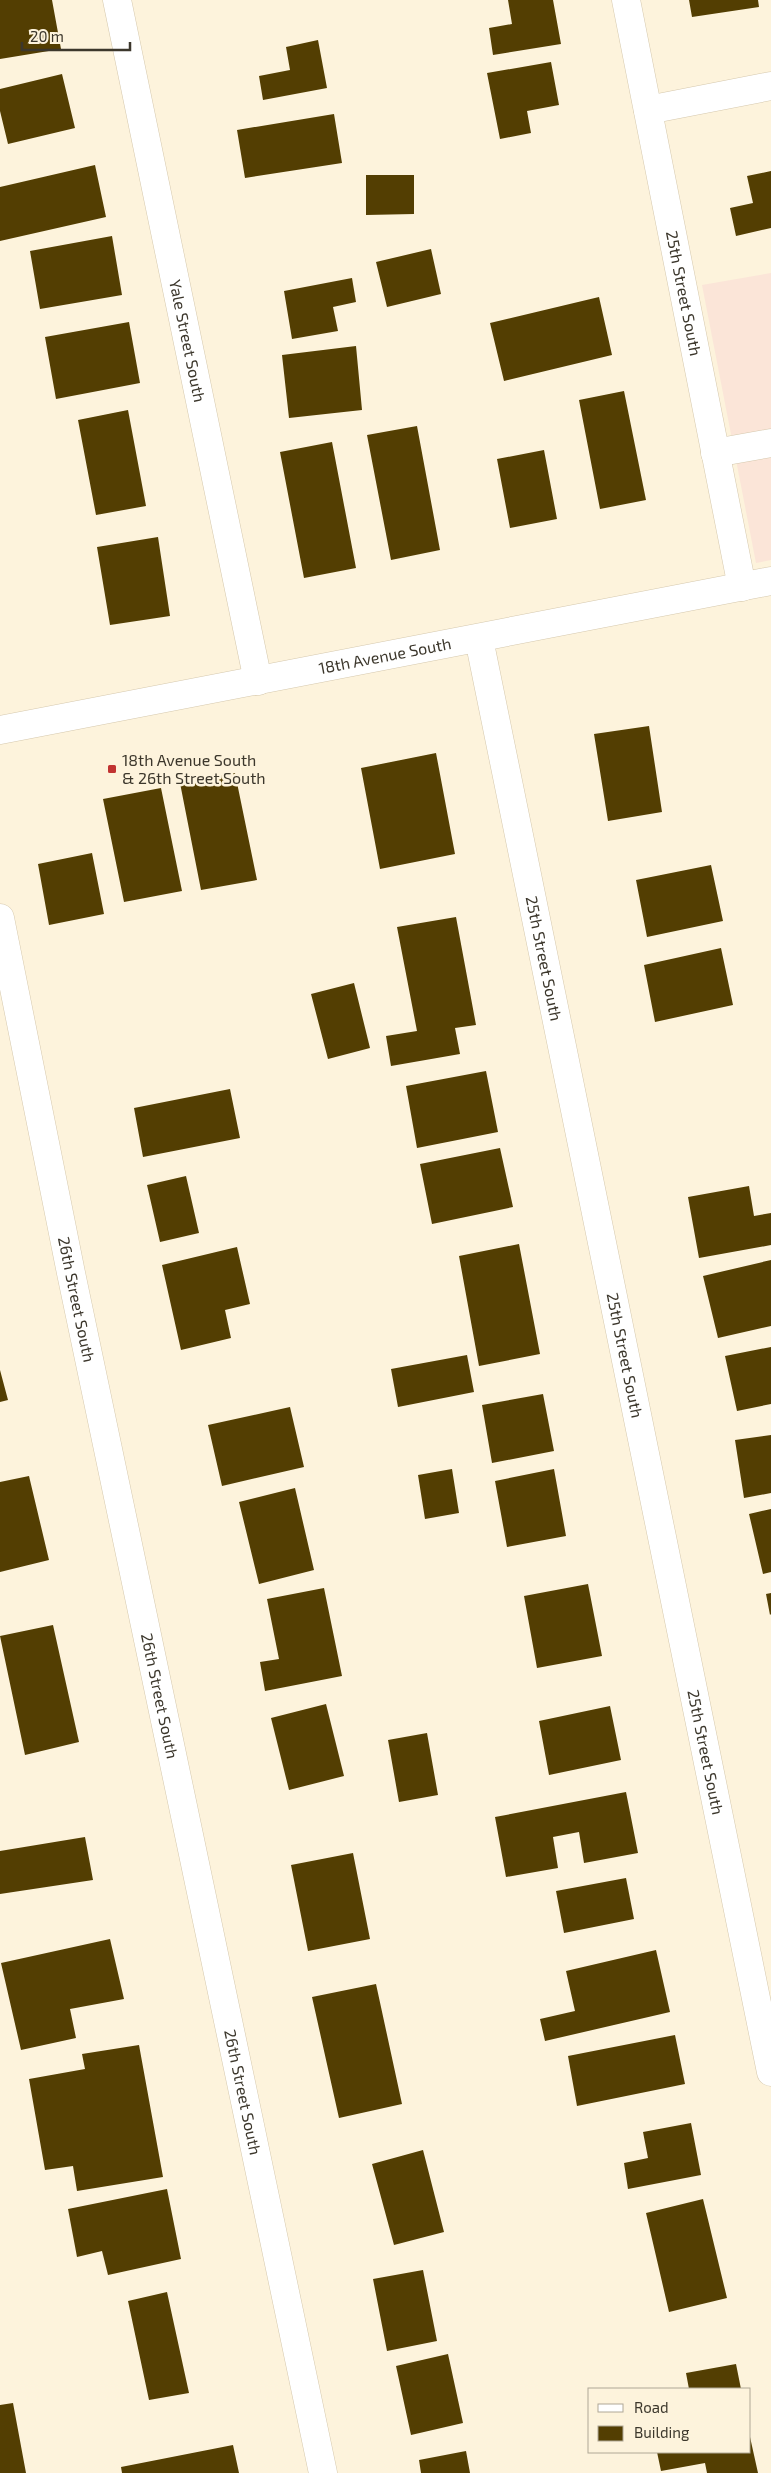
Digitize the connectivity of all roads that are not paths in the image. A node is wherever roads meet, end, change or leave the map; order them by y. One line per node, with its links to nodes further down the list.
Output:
1 (117, 0): 10 (street, Yale Street South)
2 (626, 0): 4 (street, 25th Street South)
3 (771, 86): 4 (street)
4 (648, 110): 6 (street, 25th Street South)
5 (771, 443): 6 (street)
6 (715, 454): 8 (street, 25th Street South)
7 (771, 581): 8 (street, 18th Avenue South)
8 (742, 587): 9 (street, 18th Avenue South)
9 (479, 639): 10 (street, 18th Avenue South); 14 (street, 25th Street South)
10 (258, 681): 11 (street, 18th Avenue South)
11 (0, 730)
12 (0, 918): 13 (street, 26th Street South)
13 (11, 1028): 15 (street, 26th Street South)
14 (771, 2072)
15 (322, 2473)

